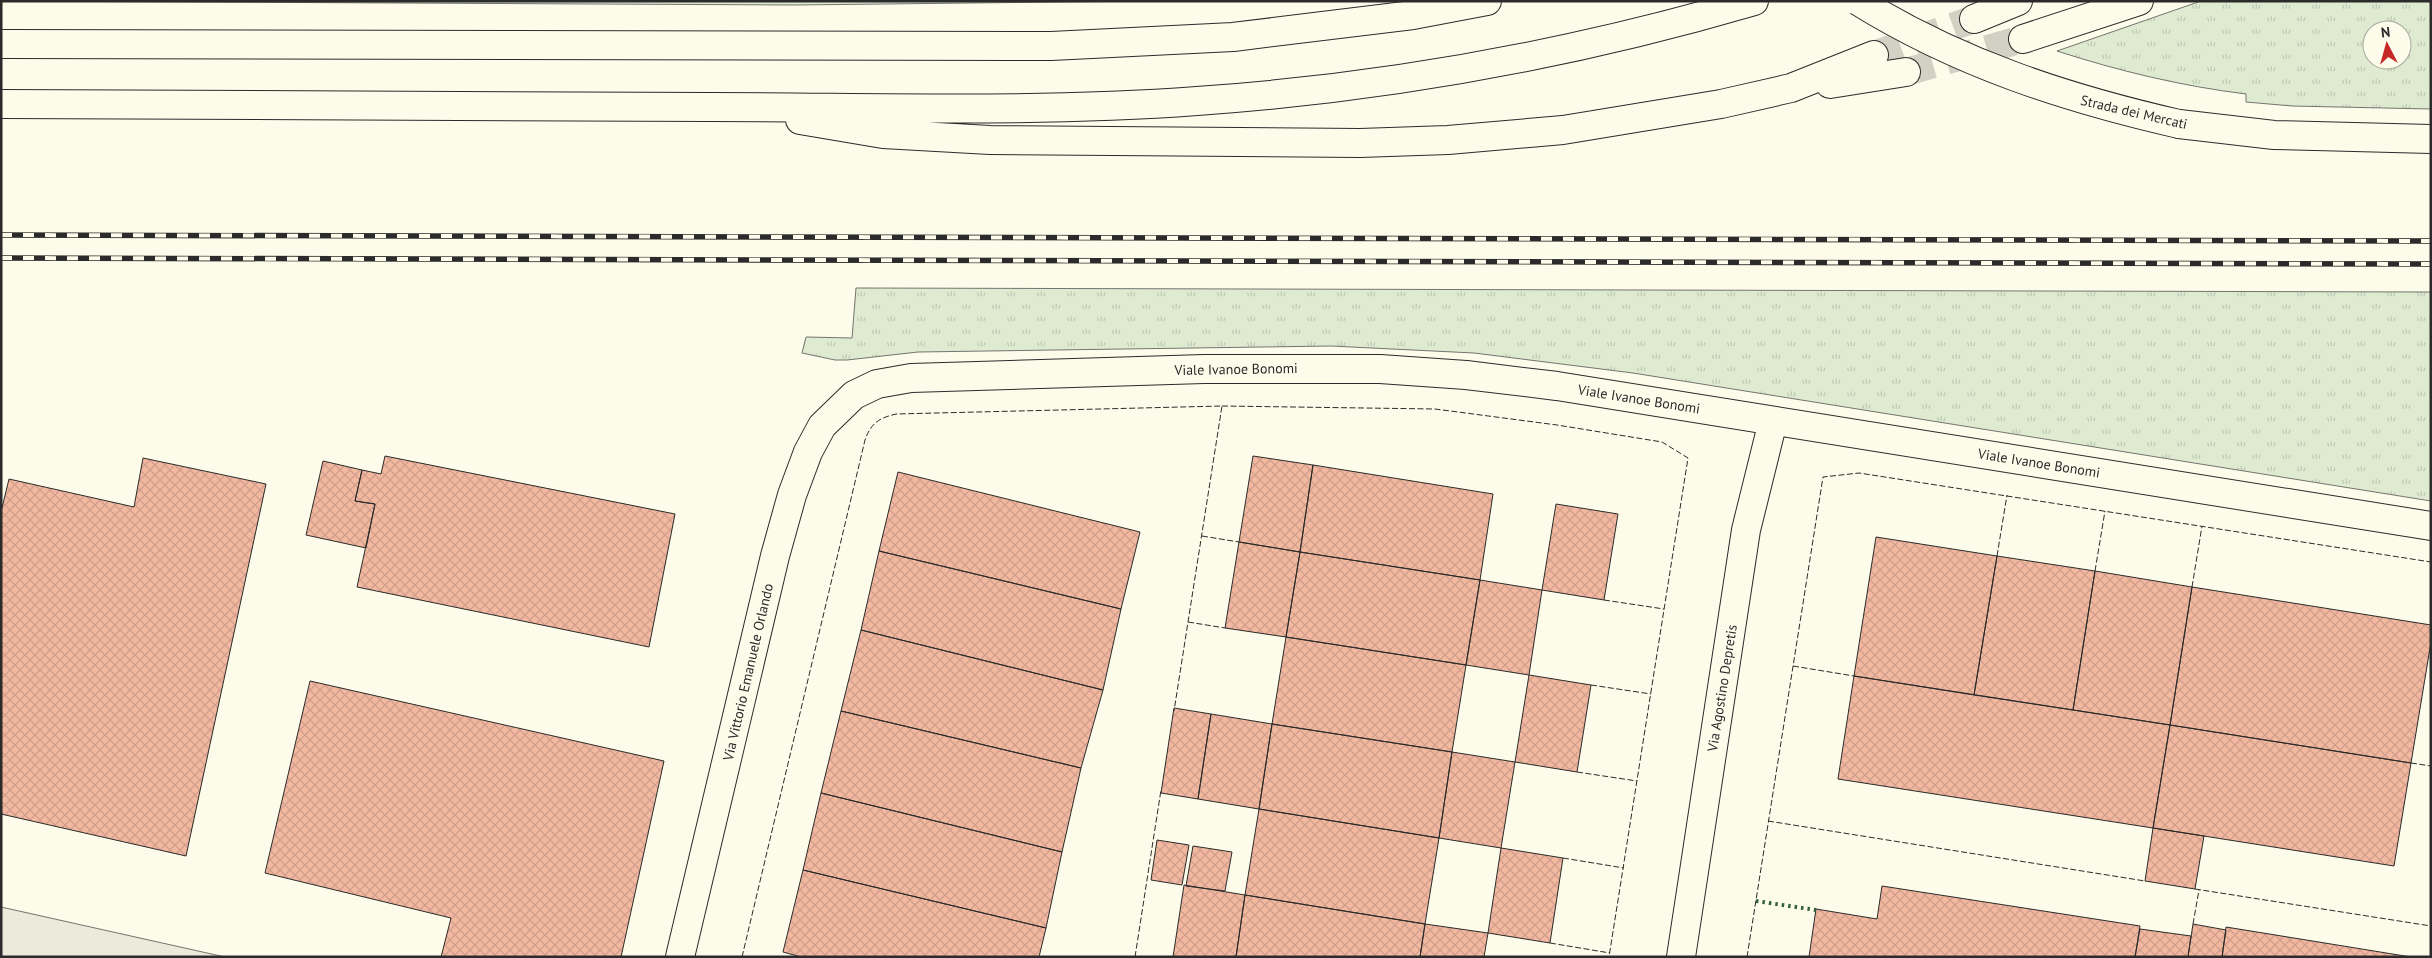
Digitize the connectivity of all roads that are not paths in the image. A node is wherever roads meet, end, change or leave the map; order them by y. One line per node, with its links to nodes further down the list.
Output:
1 (1486, 1): 8 (main road)
2 (1754, 1): 13 (main road)
3 (1858, 1): 14 (main road, Strada dei Mercati, bridge)
4 (2018, 1): 6 (main road)
5 (2139, 1): 7 (main road)
6 (1974, 19)
7 (2023, 39)
8 (1, 44)
9 (1874, 55): 11 (main road)
10 (1906, 72): 11 (main road)
11 (1791, 88): 13 (main road)
12 (1, 104): 13 (main road)
13 (665, 106)
14 (2431, 140)
15 (845, 401): 16 (main road, Viale Ivanoe Bonomi); 18 (main road, Via Vittorio Emanuele Orlando)
16 (1773, 420): 17 (main road, Viale Ivanoe Bonomi); 19 (main road, Via Agostino Depretis)
17 (2431, 526)
18 (680, 957)
19 (1681, 957)

